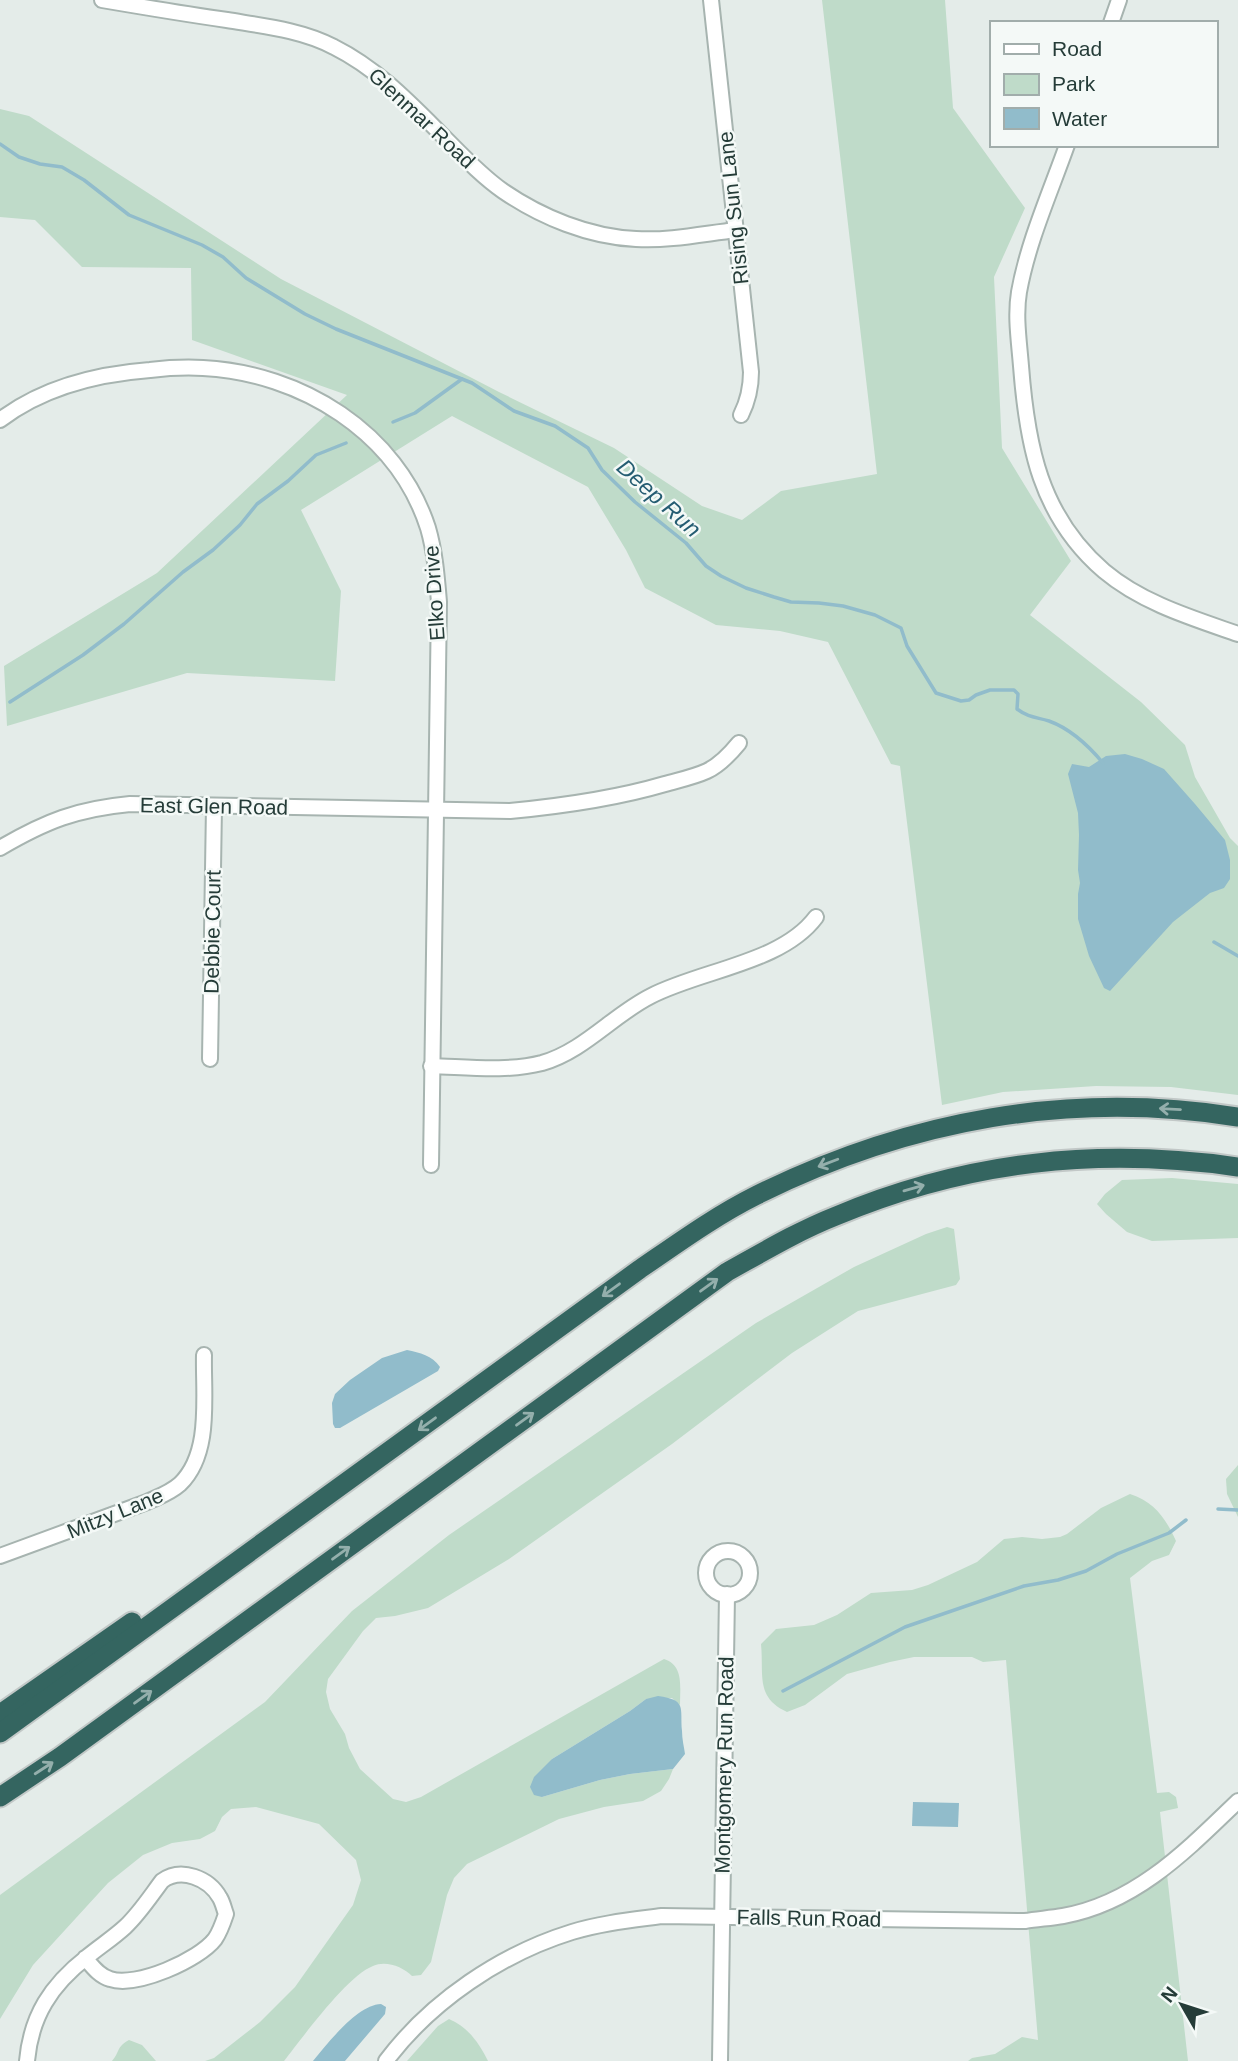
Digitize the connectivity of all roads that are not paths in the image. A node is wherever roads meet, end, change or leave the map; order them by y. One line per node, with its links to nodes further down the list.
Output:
1 (102, 0): 6 (street, Glenmar Road)
2 (711, 0): 6 (street, Rising Sun Lane)
3 (1119, 0): 4 (street)
4 (1112, 21)
5 (1066, 147): 9 (street)
6 (736, 230): 7 (street, Rising Sun Lane)
7 (741, 415)
8 (0, 420): 12 (street, Elko Drive)
9 (1238, 634)
10 (739, 743): 12 (street, East Glen Road)
11 (214, 806): 12 (street, East Glen Road); 13 (street, East Glen Road); 15 (street, Debbie Court)
12 (436, 811): 16 (street, Elko Drive)
13 (0, 848)
14 (816, 917): 16 (street)
15 (210, 1059)
16 (431, 1066): 18 (street, Elko Drive)
17 (1238, 1117): 21 (highway, one-way to 21)
18 (431, 1165)
19 (1238, 1167): 26 (highway, one-way to 19)
20 (204, 1355): 22 (street, Mitzy Lane)
21 (285, 1528): 24 (highway); 25 (highway)
22 (0, 1556)
23 (727, 1594): 28 (street, Montgomery Run Road)
24 (0, 1714)
25 (0, 1733)
26 (0, 1797)
27 (1238, 1801): 28 (street, Falls Run Road)
28 (722, 1916): 31 (street, Falls Run Road); 32 (street, Montgomery Run Road)
29 (85, 1958): 29 (street); 30 (street)
30 (27, 2061)
31 (386, 2061)
32 (720, 2061)

